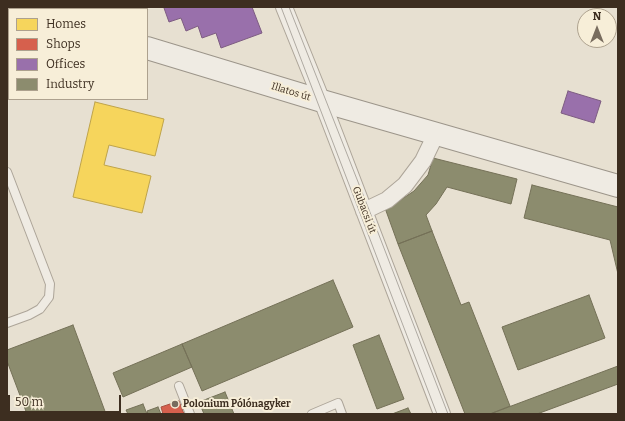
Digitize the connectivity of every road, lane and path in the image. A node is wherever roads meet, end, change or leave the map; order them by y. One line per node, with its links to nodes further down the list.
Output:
1 (284, 7): 3 (street, Gubacsi út)
2 (148, 48): 3 (street, Illatos út)
3 (322, 101): 4 (street, Illatos út); 7 (street, Gubacsi út)
4 (436, 134): 6 (street, Illatos út); 7 (street)
5 (7, 172): 8 (lane)
6 (618, 186)
7 (364, 211): 13 (street, Gubacsi út)
8 (7, 323)
9 (179, 386): 10 (lane)
10 (190, 414)
11 (312, 414): 12 (lane)
12 (342, 414)
13 (442, 414)

